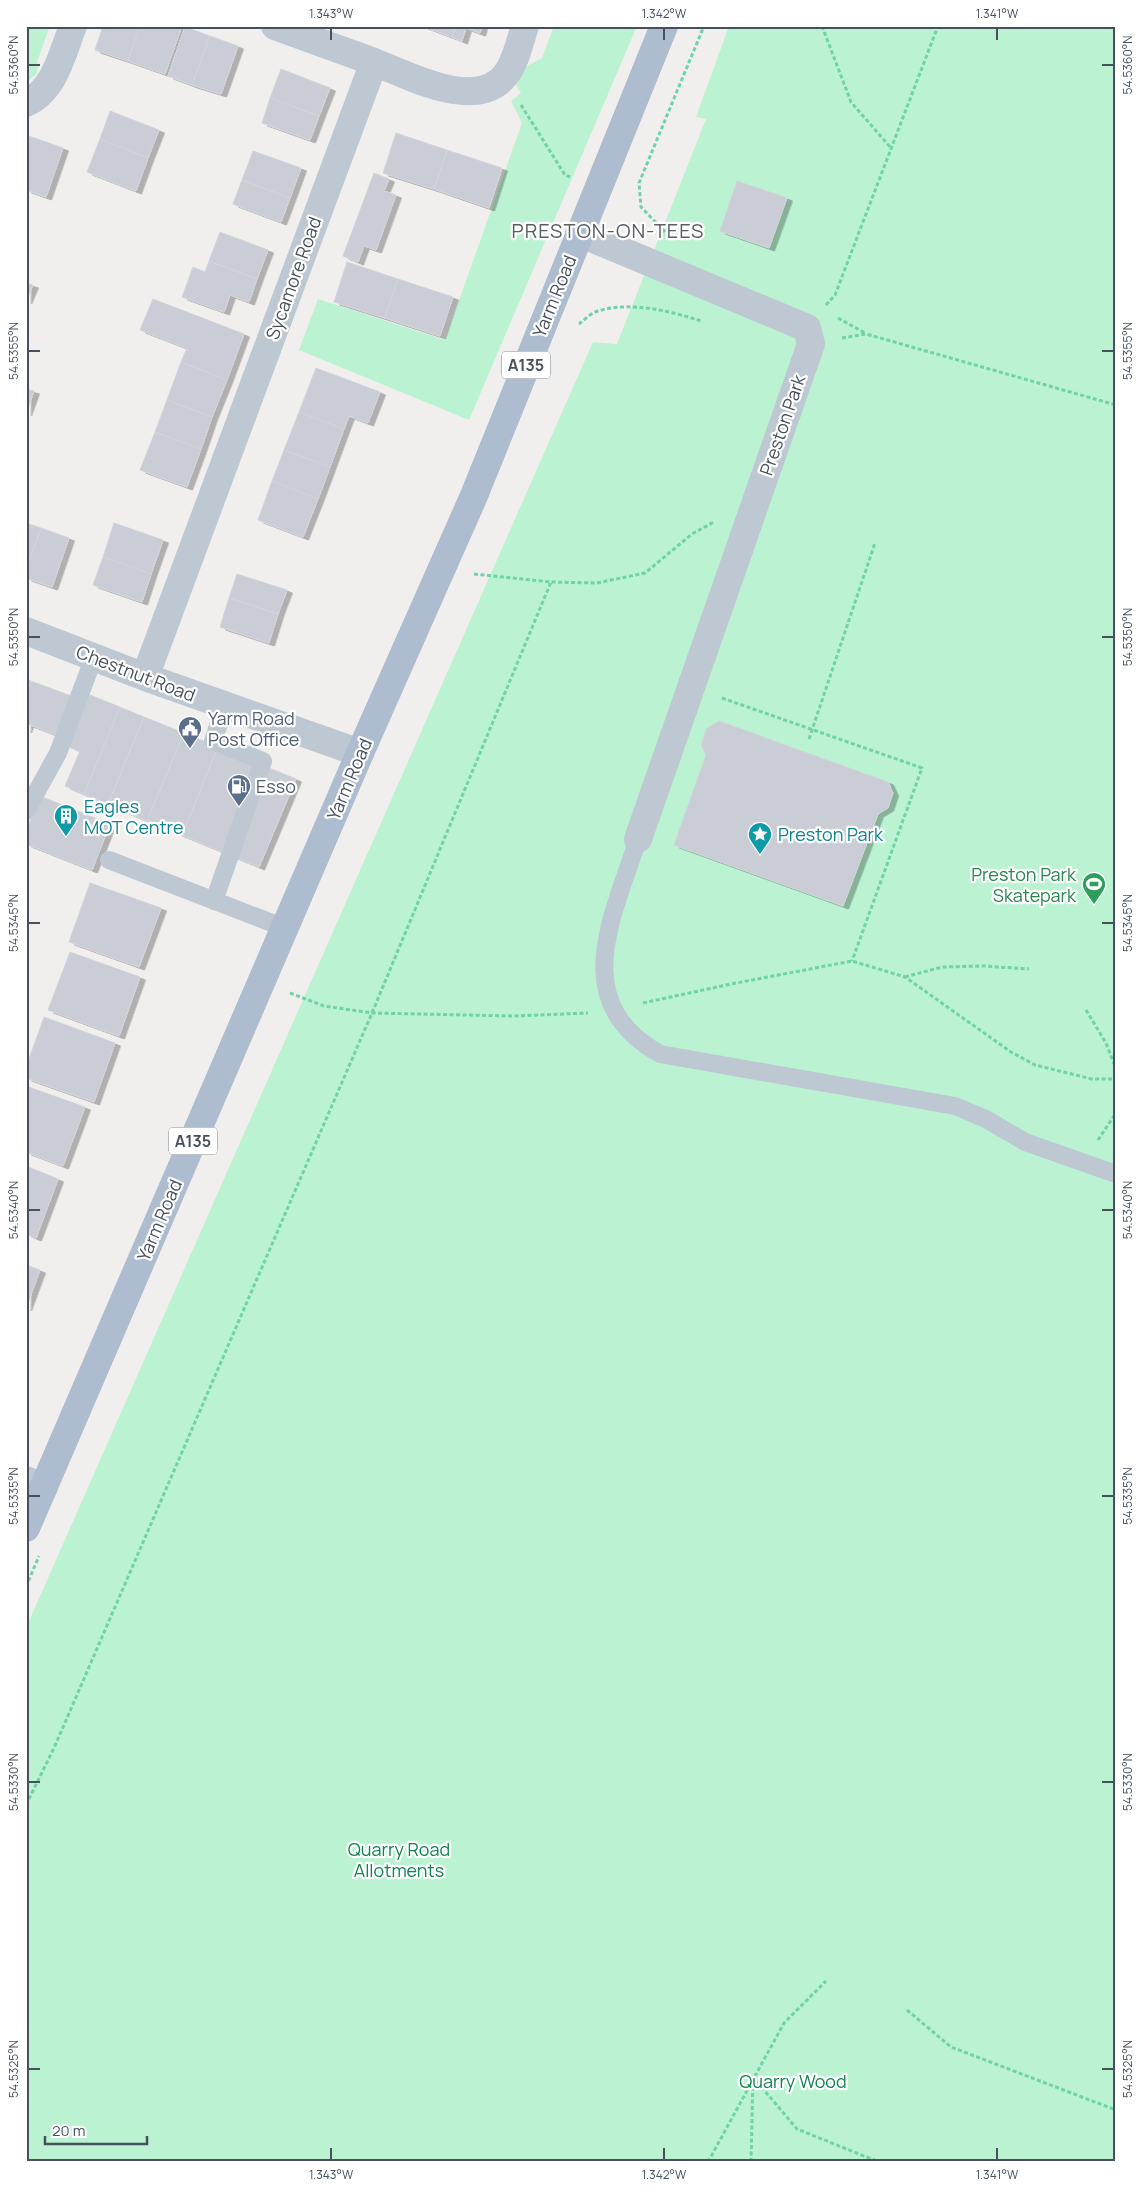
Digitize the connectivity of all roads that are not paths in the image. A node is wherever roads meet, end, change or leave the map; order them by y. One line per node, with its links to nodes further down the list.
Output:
1 (72, 26): 6 (street)
2 (275, 26): 5 (street)
3 (525, 26): 5 (street)
4 (664, 26): 7 (main road, Yarm Road / A135)
5 (374, 62): 10 (street, Sycamore Road)
6 (26, 102)
7 (579, 233): 12 (main road, Yarm Road / A135); 14 (street, Preston Park)
8 (26, 631): 9 (street, Chestnut Road)
9 (94, 657): 10 (street, Chestnut Road); 13 (lane)
10 (145, 677): 11 (street, Chestnut Road)
11 (225, 706): 12 (street, Chestnut Road); 16 (lane)
12 (360, 753): 17 (main road, Yarm Road / A135)
13 (26, 811)
14 (638, 839): 18 (lane)
15 (109, 860): 16 (lane)
16 (214, 901): 17 (lane)
17 (285, 928): 19 (main road, Yarm Road / A135)
18 (1116, 1174)
19 (35, 1483): 20 (main road, Yarm Road / A135)
20 (26, 1528)

